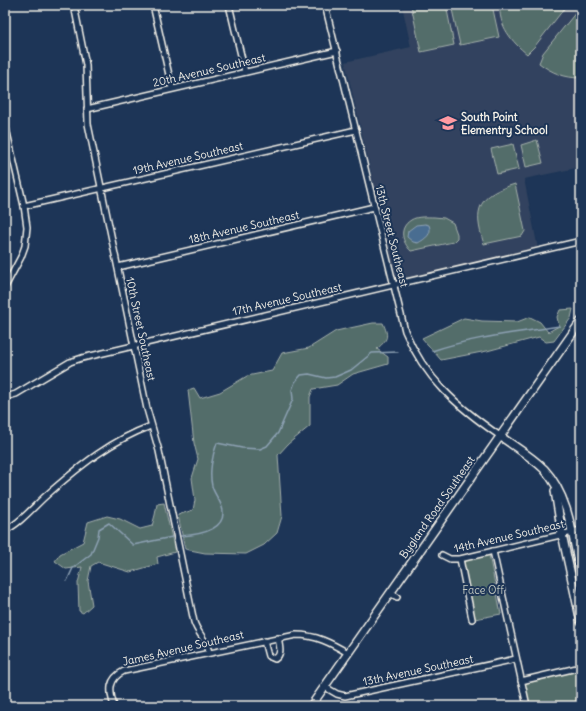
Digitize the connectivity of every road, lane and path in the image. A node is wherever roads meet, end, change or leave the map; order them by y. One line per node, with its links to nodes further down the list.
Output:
1 (74, 5): 8 (street, 10th Street Southeast)
2 (153, 5): 7 (street)
3 (229, 5): 6 (street)
4 (326, 5): 5 (street, 13th Street Southeast)
5 (337, 51): 6 (street, 20th Avenue Southeast); 10 (street, 13th Street Southeast)
6 (245, 72): 7 (street, 20th Avenue Southeast)
7 (172, 88): 8 (street, 20th Avenue Southeast)
8 (87, 109): 11 (street, 10th Street Southeast)
9 (5, 124): 12 (street)
10 (356, 130): 11 (street, 19th Avenue Southeast); 13 (street, 13th Street Southeast)
11 (101, 188): 12 (street, 19th Avenue Southeast); 15 (street, 10th Street Southeast)
12 (24, 206): 17 (street)
13 (374, 207): 15 (street, 18th Avenue Southeast); 16 (street, 13th Street Southeast)
14 (581, 241): 16 (street, 17th Avenue Southeast)
15 (118, 267): 19 (street, 10th Street Southeast)
16 (393, 284): 19 (street, 17th Avenue Southeast); 22 (street, 13th Street Southeast)
17 (5, 287)
18 (581, 321): 22 (street, Bygland Road Southeast)
19 (134, 345): 20 (street, 17th Avenue Southeast); 21 (street, 10th Street Southeast)
20 (5, 395)
21 (152, 426): 24 (street); 39 (street, 10th Street Southeast)
22 (500, 436): 23 (street); 32 (street, Bygland Road Southeast)
23 (552, 480): 26 (street); 27 (street)
24 (5, 530)
25 (581, 530): 26 (street, 14th Avenue Southeast)
26 (572, 532): 27 (street, 14th Avenue Southeast); 31 (street)
27 (562, 534): 28 (street, 14th Avenue Southeast); 34 (street)
28 (493, 551): 30 (street, 14th Avenue Southeast); 41 (street)
29 (442, 555): 30 (street, 14th Avenue Southeast)
30 (460, 559): 35 (street)
31 (581, 576)
32 (390, 593): 33 (street); 40 (street, Bygland Road Southeast)
33 (397, 597)
34 (579, 608): 36 (street)
35 (472, 619)
36 (581, 622)
37 (278, 638): 38 (street, James Avenue Southeast); 38 (street); 40 (street, James Avenue Southeast)
38 (264, 641): 39 (street, James Avenue Southeast)
39 (209, 652): 45 (street, James Avenue Southeast)
40 (348, 653): 44 (street, Bygland Road Southeast)
41 (516, 659): 43 (street); 44 (street, 13th Avenue Southeast)
42 (581, 667): 43 (street)
43 (521, 681): 47 (street)
44 (325, 687): 46 (street, Bygland Road Southeast)
45 (114, 706)
46 (312, 706)
47 (527, 706)

